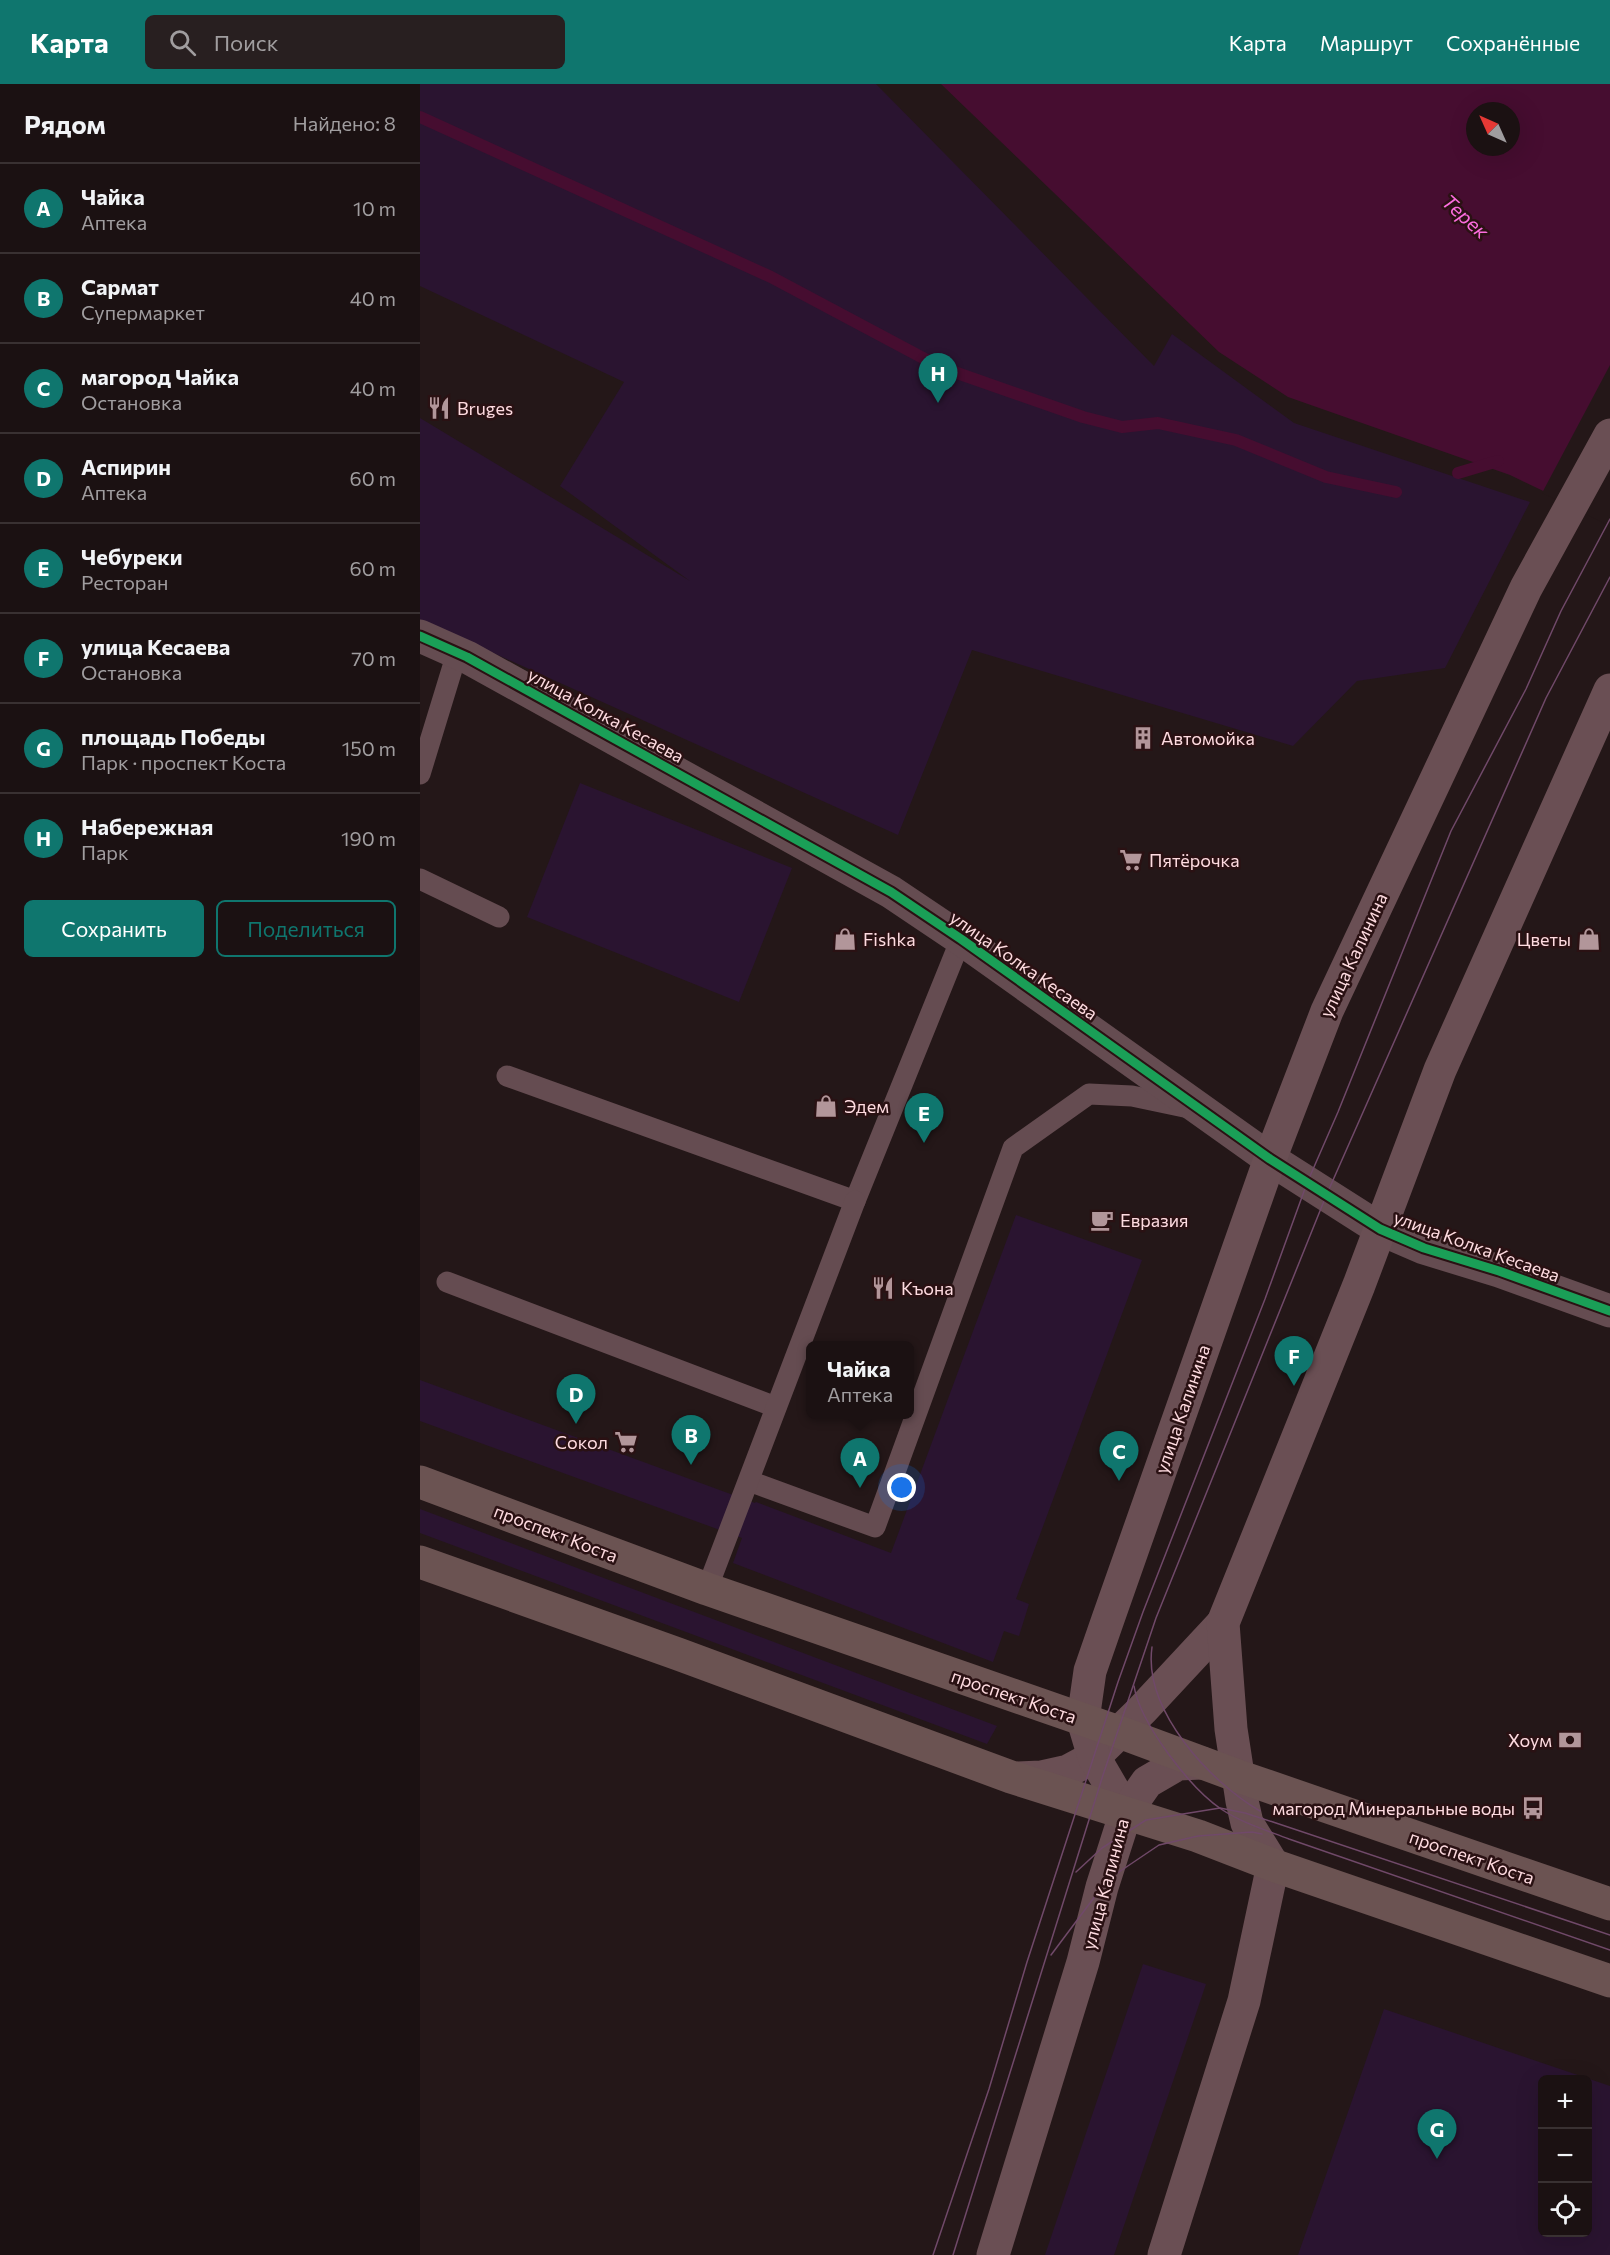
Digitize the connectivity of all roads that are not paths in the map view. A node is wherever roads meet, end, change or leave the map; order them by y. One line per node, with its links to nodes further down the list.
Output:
1 (1610, 435): 11 (main road, улица Калинина)
2 (420, 636): 3 (street, улица Колка Кесаева)
3 (457, 652): 5 (lane); 8 (street, улица Колка Кесаева)
4 (1610, 690): 13 (main road)
5 (420, 774)
6 (420, 879): 7 (lane)
7 (499, 917)
8 (961, 939): 10 (street, улица Колка Кесаева); 12 (lane)
9 (507, 1076): 12 (lane)
10 (1202, 1111): 11 (street, улица Колка Кесаева); 17 (lane)
11 (1270, 1159): 13 (street, улица Колка Кесаева); 22 (main road, улица Калинина)
12 (855, 1201): 16 (lane)
13 (1380, 1229): 15 (street, улица Колка Кесаева); 21 (main road)
14 (447, 1282): 16 (lane)
15 (1610, 1311)
16 (776, 1407): 17 (lane)
17 (749, 1481): 20 (lane)
18 (420, 1482): 20 (main road, проспект Коста)
19 (420, 1562): 27 (main road)
20 (707, 1589): 22 (main road, проспект Коста)
21 (1223, 1623): 23 (main road); 26 (main road)
22 (1083, 1720): 23 (main road, проспект Коста); 24 (main road, улица Калинина)
23 (1119, 1732): 24 (main road); 25 (main road, проспект Коста)
24 (1094, 1757): 27 (main road); 28 (main road, улица Калинина)
25 (1202, 1763): 26 (main road, проспект Коста); 28 (main road)
26 (1238, 1776): 29 (main road); 30 (main road, проспект Коста)
27 (1018, 1778): 28 (main road)
28 (1126, 1812): 29 (main road); 32 (main road, улица Калинина)
29 (1273, 1866): 31 (main road); 33 (main road)
30 (1610, 1904)
31 (1610, 1981)
32 (993, 2255)
33 (1164, 2255)

